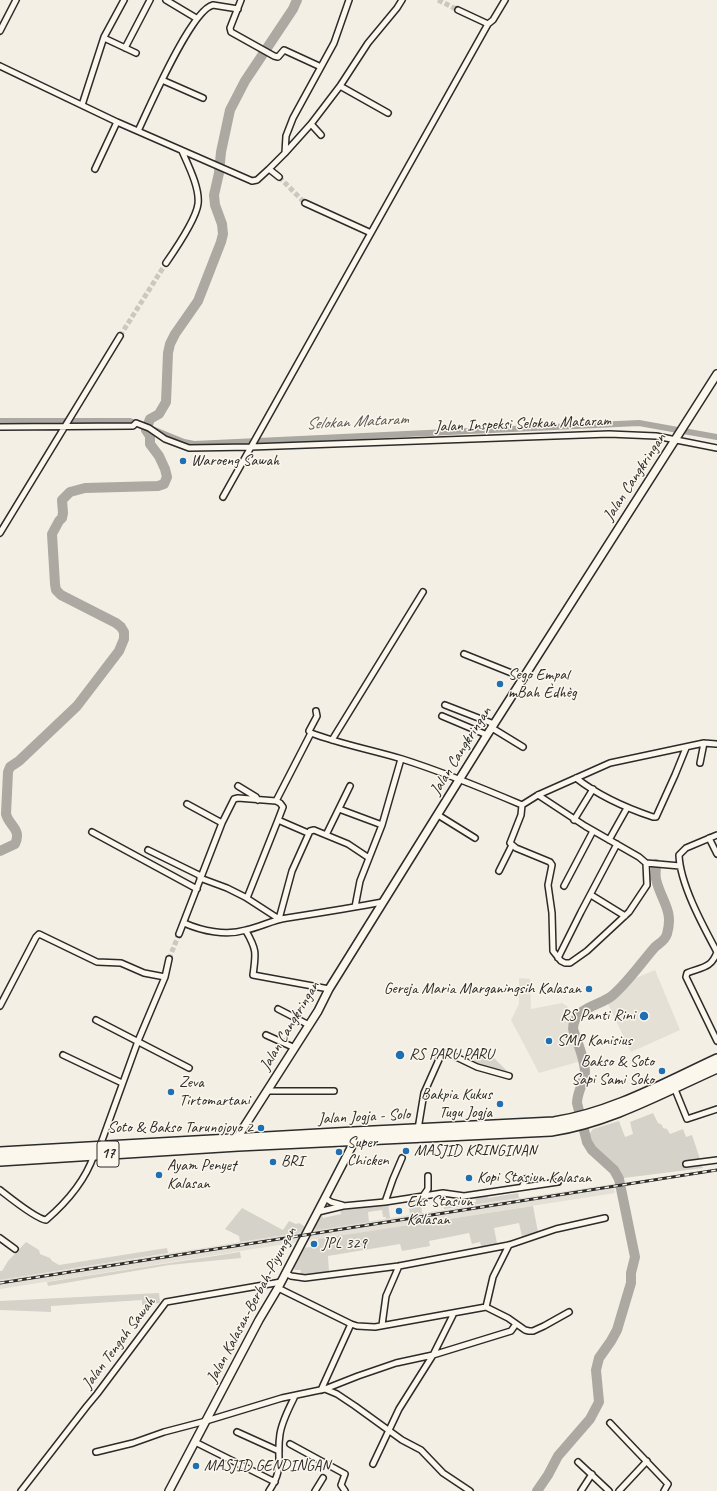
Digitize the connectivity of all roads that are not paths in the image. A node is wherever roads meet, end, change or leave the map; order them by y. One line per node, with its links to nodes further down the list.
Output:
1 (16, 0): 13 (street)
2 (124, 0): 14 (street)
3 (150, 0): 15 (street)
4 (166, 0): 11 (street)
5 (241, 0): 9 (street)
6 (349, 0): 18 (street)
7 (402, 0): 20 (street)
8 (505, 0): 12 (street)
9 (238, 9): 11 (street); 18 (street)
10 (458, 10): 12 (street)
11 (196, 18): 19 (street)
12 (488, 24): 34 (street)
13 (0, 31)
14 (104, 38): 15 (street); 22 (street)
15 (125, 48): 16 (street)
16 (136, 53)
17 (0, 66): 22 (street)
18 (321, 67): 29 (street)
19 (162, 80): 21 (street); 26 (street)
20 (340, 86): 23 (street); 25 (street)
21 (203, 98)
22 (82, 105): 24 (street)
23 (388, 113)
24 (117, 122): 26 (street); 31 (street)
25 (311, 124): 27 (street); 29 (street)
26 (138, 131): 28 (street)
27 (321, 135)
28 (182, 151): 30 (street); 35 (street)
29 (285, 153): 30 (street)
30 (269, 168): 32 (street)
31 (95, 169)
32 (279, 177)
33 (305, 203): 34 (street)
34 (371, 233): 41 (street)
35 (166, 263)
36 (120, 336): 38 (street)
37 (717, 374): 40 (main road, Jalan Cangkringan)
38 (66, 425): 39 (street, Jalan Inspeksi Selokan Mataram); 41 (street, Jalan Inspeksi Selokan Mataram); 44 (street)
39 (0, 427)
40 (677, 438): 41 (street, Jalan Inspeksi Selokan Mataram); 42 (street, Jalan Inspeksi Selokan Mataram); 47 (main road, Jalan Cangkringan)
41 (252, 445): 43 (street)
42 (717, 448)
43 (223, 497)
44 (0, 533)
45 (423, 592): 54 (street)
46 (464, 654): 47 (street)
47 (524, 678): 51 (main road, Jalan Cangkringan)
48 (445, 705): 51 (street)
49 (316, 711): 52 (street)
50 (442, 716): 53 (street)
51 (493, 726): 53 (main road, Jalan Cangkringan); 57 (street)
52 (311, 733): 54 (street); 68 (street)
53 (487, 735): 62 (main road, Jalan Cangkringan)
54 (332, 740): 59 (street)
55 (704, 743): 56 (street); 58 (street); 60 (street)
56 (716, 744)
57 (524, 747)
58 (686, 748): 61 (street); 71 (street)
59 (401, 759): 62 (street); 77 (street)
60 (700, 762)
61 (576, 778): 65 (street); 66 (street)
62 (461, 779): 70 (street); 73 (main road, Jalan Cangkringan)
63 (238, 786): 67 (street)
64 (350, 786): 72 (street)
65 (593, 789): 71 (street); 75 (street)
66 (538, 795): 70 (street); 75 (street)
67 (258, 800): 68 (street); 76 (street)
68 (276, 801): 74 (street)
69 (187, 804): 76 (street)
70 (522, 805): 87 (street)
71 (627, 808): 85 (street)
72 (339, 809): 77 (street); 81 (street)
73 (438, 815): 83 (street); 99 (main road, Jalan Cangkringan)
74 (278, 820): 80 (street); 98 (street)
75 (574, 820): 78 (street)
76 (222, 822): 94 (street)
77 (382, 825): 90 (street)
78 (593, 831): 85 (street); 95 (street)
79 (92, 832): 96 (street)
80 (308, 833): 81 (street); 102 (street)
81 (326, 835): 90 (street)
82 (717, 835): 84 (street)
83 (475, 838)
84 (709, 838): 89 (street); 92 (street)
85 (609, 840): 86 (street)
86 (616, 844): 91 (street); 97 (street)
87 (512, 846): 93 (street); 107 (street)
88 (148, 850): 94 (street)
89 (717, 854)
90 (369, 858): 100 (street)
91 (646, 863): 92 (street); 101 (street)
92 (680, 866): 106 (street)
93 (499, 872)
94 (201, 877): 96 (street); 98 (street)
95 (564, 886)
96 (197, 889): 103 (street)
97 (590, 895): 101 (street); 107 (street)
98 (247, 898): 102 (street)
99 (383, 902): 100 (street); 110 (main road, Jalan Cangkringan)
100 (355, 907): 102 (street)
101 (625, 916): 107 (street)
102 (279, 920): 104 (street)
103 (184, 923): 104 (street); 105 (street)
104 (246, 931): 110 (street)
105 (179, 934)
106 (717, 952): 117 (street)
107 (558, 958)
108 (169, 959): 109 (street)
109 (165, 977): 111 (street); 116 (street)
110 (329, 989): 114 (main road, Jalan Cangkringan)
111 (0, 1006)
112 (278, 1009): 114 (street)
113 (96, 1020): 116 (street)
114 (309, 1025): 118 (main road, Jalan Cangkringan)
115 (266, 1035): 118 (street)
116 (138, 1041): 121 (street); 124 (street)
117 (717, 1041)
118 (295, 1048): 127 (main road, Jalan Cangkringan)
119 (62, 1055): 124 (street)
120 (717, 1059): 129 (highway, Jalan Jogja - Solo / 17)
121 (189, 1068)
122 (717, 1068): 125 (highway, Jalan Jogja - Solo / 17)
123 (509, 1076): 131 (street)
124 (122, 1083): 134 (street)
125 (674, 1087): 128 (street); 129 (highway, Jalan Jogja - Solo / 17)
126 (334, 1090): 127 (street)
127 (267, 1091): 133 (main road, Jalan Cangkringan)
128 (717, 1109)
129 (597, 1116): 130 (highway, Jalan Jogja - Solo / 17)
130 (572, 1123): 131 (highway, Jalan Jogja - Solo / 17); 132 (highway, Jalan Jogja - Solo / 17)
131 (418, 1129): 132 (highway, Jalan Jogja - Solo / 17)
132 (354, 1136): 133 (highway, Jalan Jogja - Solo / 17); 147 (main road, Jalan Kalasan-Berbah-Piyungan)
133 (238, 1142): 134 (highway, Jalan Jogja - Solo / 17); 136 (highway, Jalan Jogja - Solo / 17)
134 (100, 1146): 135 (highway, Jalan Jogja - Solo / 17)
135 (0, 1152)
136 (94, 1155): 139 (highway, Jalan Jogja - Solo / 17); 145 (street)
137 (402, 1158): 148 (street)
138 (717, 1160): 140 (street)
139 (0, 1161)
140 (686, 1164)
141 (428, 1176): 146 (street)
142 (526, 1179): 144 (street)
143 (558, 1182): 144 (street)
144 (522, 1187): 146 (street)
145 (0, 1190)
146 (422, 1196): 148 (street)
147 (325, 1198): 149 (street); 150 (main road, Jalan Kalasan-Berbah-Piyungan)
148 (385, 1202): 149 (street)
149 (343, 1206): 150 (street)
150 (318, 1212): 156 (main road, Jalan Kalasan-Berbah-Piyungan)
151 (605, 1218): 153 (street)
152 (0, 1238): 154 (street)
153 (509, 1245): 155 (street); 158 (street)
154 (16, 1248)
155 (399, 1266): 156 (street); 163 (street)
156 (286, 1273): 157 (main road, Jalan Kalasan-Berbah-Piyungan)
157 (279, 1285): 161 (street); 167 (main road, Jalan Kalasan-Berbah-Piyungan); 182 (street, Jalan Tengah Sawah)
158 (486, 1307): 160 (street); 162 (street)
159 (569, 1312): 162 (street)
160 (454, 1313): 163 (street); 164 (street)
161 (351, 1324): 163 (street); 165 (street)
162 (516, 1324): 164 (street)
163 (382, 1325)
164 (433, 1355): 165 (street); 169 (street)
165 (323, 1388): 166 (street); 169 (street)
166 (295, 1396): 167 (street); 173 (street)
167 (206, 1421): 171 (main road, Jalan Kalasan-Berbah-Piyungan); 174 (street)
168 (610, 1423): 175 (street)
169 (389, 1430): 177 (street); 181 (street)
170 (237, 1432): 173 (street)
171 (195, 1442): 180 (street); 183 (main road, Jalan Kalasan-Berbah-Piyungan)
172 (290, 1444): 186 (street)
173 (279, 1451): 180 (street)
174 (96, 1452)
175 (647, 1461): 190 (street); 191 (street)
176 (578, 1462): 178 (street)
177 (373, 1464)
178 (592, 1474): 188 (street); 189 (street)
179 (322, 1478): 185 (street)
180 (275, 1482): 184 (street)
181 (463, 1489): 187 (street)
182 (21, 1491)
183 (169, 1491)
184 (269, 1491)
185 (315, 1491)
186 (346, 1491)
187 (470, 1491)
188 (581, 1491)
189 (609, 1491)
190 (619, 1491)
191 (664, 1491)

